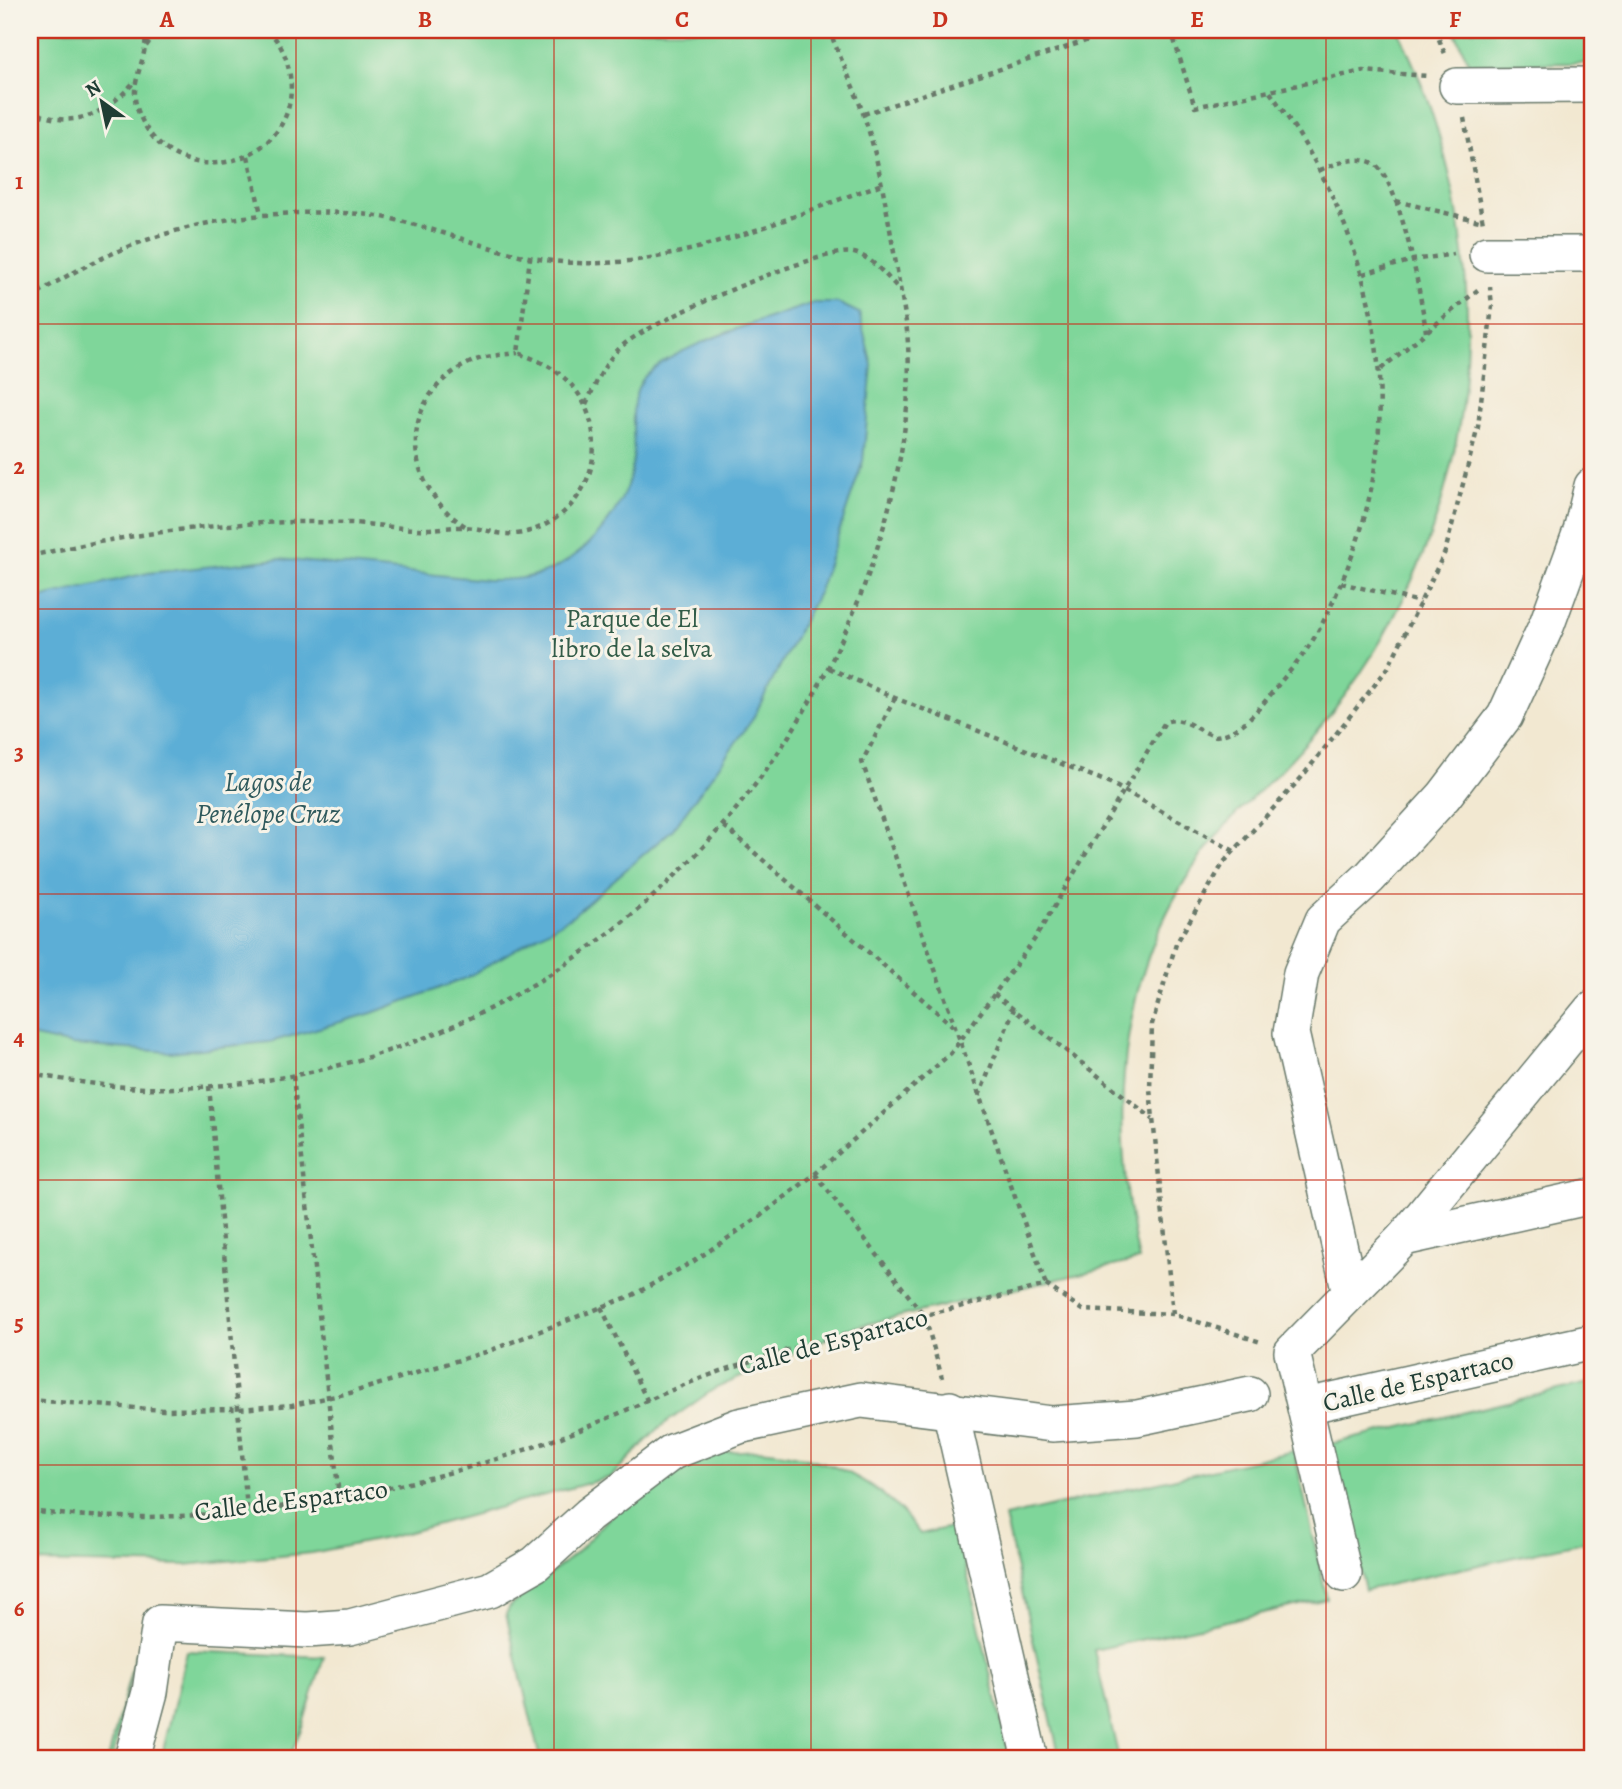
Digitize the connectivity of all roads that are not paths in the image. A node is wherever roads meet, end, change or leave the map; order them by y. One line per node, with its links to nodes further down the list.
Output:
1 (1448, 81): 2 (street)
2 (1592, 85)
3 (1485, 242): 4 (street)
4 (1592, 254)
5 (1592, 486): 9 (street)
6 (1592, 1009): 8 (street)
7 (1592, 1196): 8 (street)
8 (1404, 1238): 9 (street)
9 (1350, 1293): 12 (street, Calle de Espartaco)
10 (1592, 1342): 12 (street, Calle de Espartaco)
11 (1250, 1394): 13 (street)
12 (1306, 1406): 14 (street)
13 (950, 1409): 15 (street); 16 (street)
14 (1344, 1574)
15 (132, 1759)
16 (1030, 1759)

